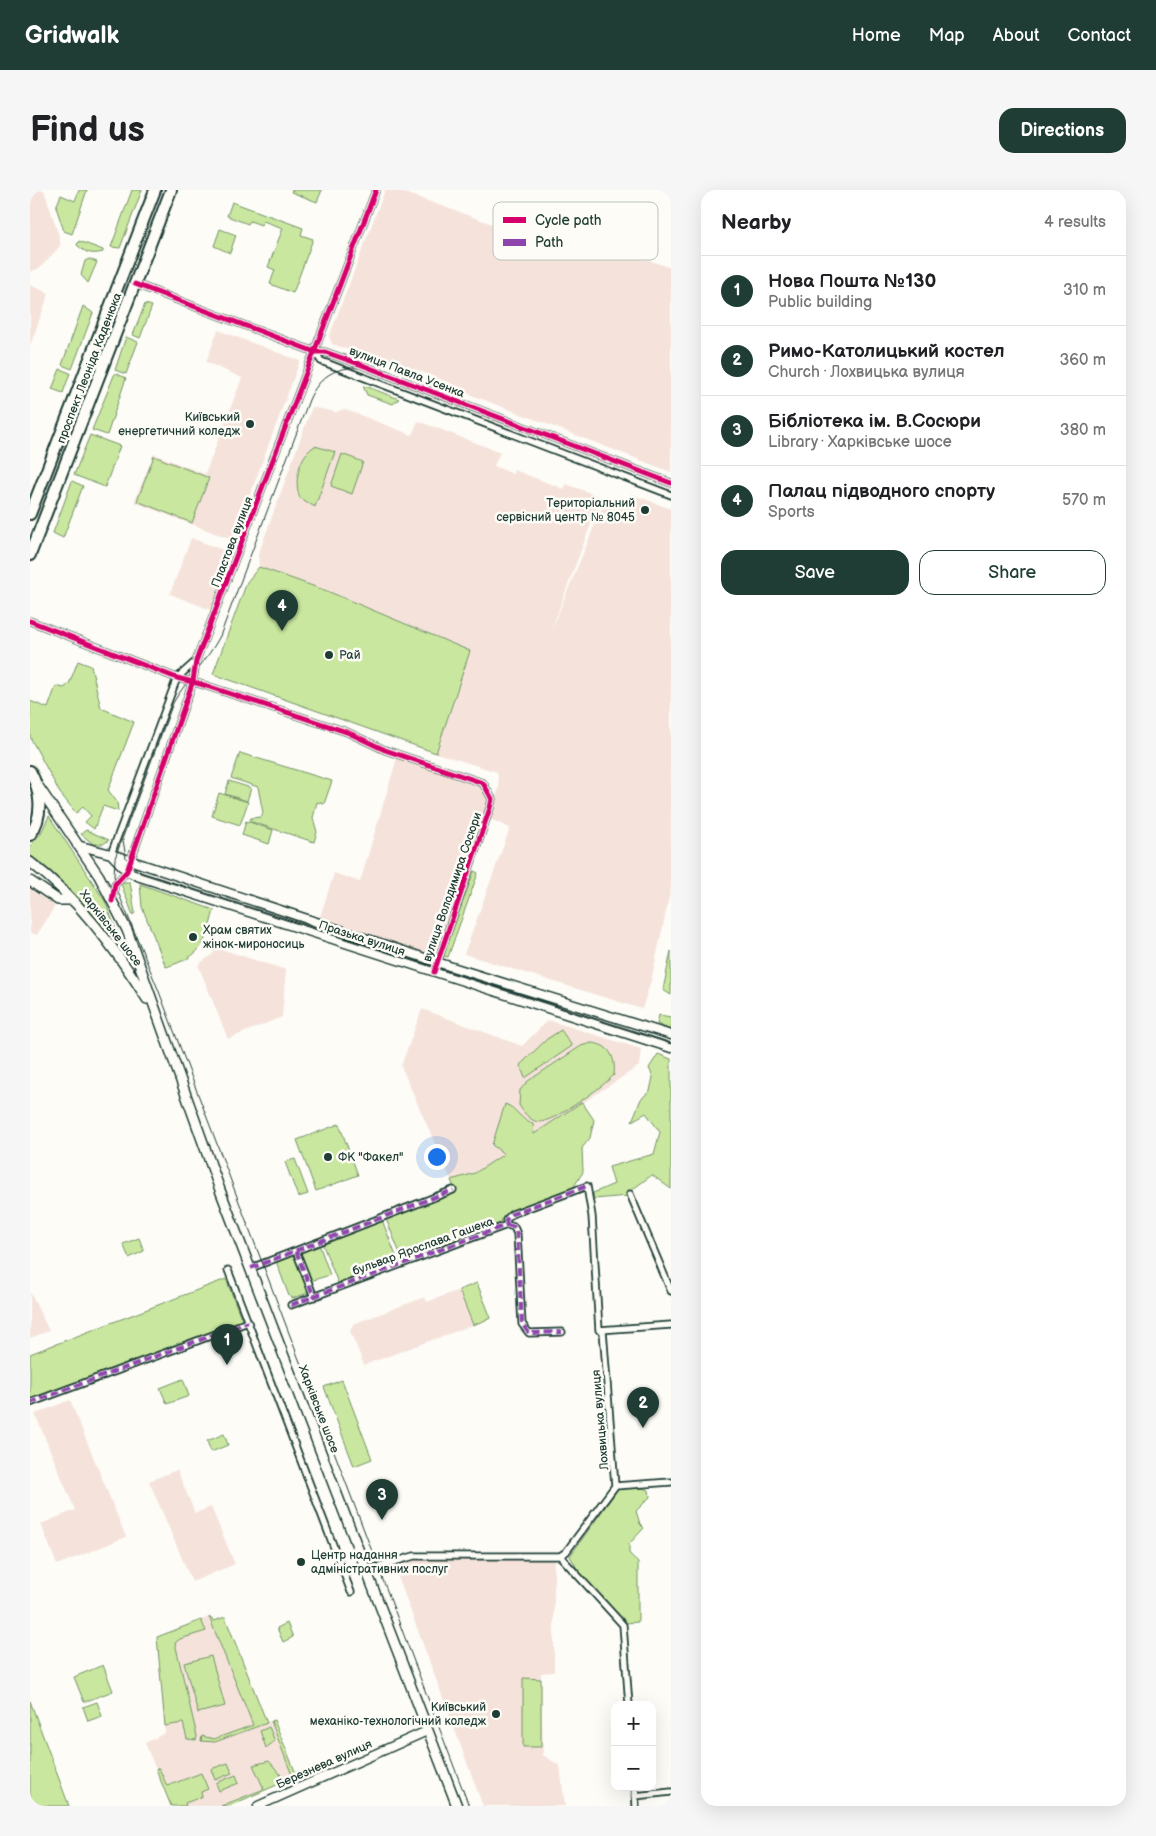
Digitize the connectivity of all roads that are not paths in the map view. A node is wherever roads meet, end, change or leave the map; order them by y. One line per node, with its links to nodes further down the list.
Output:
1 (155, 190): 8 (highway, проспект Леоніда Каденюка)
2 (171, 190): 4 (highway, проспект Леоніда Каденюка)
3 (376, 190): 5 (street, Пластова вулиця)
4 (135, 284): 5 (street, вулиця Павла Усенка); 9 (highway, проспект Леоніда Каденюка)
5 (315, 352): 6 (street, вулиця Павла Усенка); 7 (street, вулиця Павла Усенка); 11 (street, Пластова вулиця)
6 (671, 483)
7 (671, 495)
8 (30, 514)
9 (30, 555)
10 (30, 621): 12 (street, вулиця Володимира Сосюри)
11 (196, 661): 12 (street, Пластова вулиця); 13 (street, Пластова вулиця)
12 (177, 678): 13 (street, вулиця Володимира Сосюри); 18 (street, Пластова вулиця)
13 (193, 682): 19 (street, Пластова вулиця); 25 (street, вулиця Володимира Сосюри)
14 (30, 771): 15 (highway)
15 (38, 786): 16 (highway); 17 (main road, Харківське шосе)
16 (30, 835)
17 (78, 845): 18 (street, Празька вулиця); 24 (main road, Харківське шосе)
18 (111, 854): 19 (street, Празька вулиця); 21 (street, Празька вулиця)
19 (131, 860): 21 (street, Пластова вулиця); 25 (street, Празька вулиця)
20 (30, 862): 23 (main road, Харківське шосе)
21 (127, 871): 24 (street, Пластова вулиця); 26 (street, Празька вулиця)
22 (30, 881): 23 (main road)
23 (72, 900): 27 (main road, Харківське шосе)
24 (112, 901): 27 (main road, Харківське шосе)
25 (437, 962): 26 (street, вулиця Володимира Сосюри); 28 (street, Празька вулиця)
26 (434, 972): 30 (street, Празька вулиця)
27 (159, 1021): 37 (main road, Харківське шосе)
28 (654, 1030): 29 (street, Празька вулиця); 30 (street)
29 (671, 1035)
30 (652, 1041): 31 (street, Празька вулиця)
31 (671, 1048)
32 (587, 1186): 35 (street, бульвар Ярослава Гашека); 44 (street, Лохвицька вулиця)
33 (453, 1190): 36 (street)
34 (630, 1194): 39 (street)
35 (507, 1225): 40 (street, бульвар Ярослава Гашека); 45 (street)
36 (296, 1251): 37 (street); 40 (street)
37 (251, 1268): 50 (main road, Харківське шосе)
38 (228, 1270): 42 (street)
39 (671, 1291)
40 (314, 1297): 41 (street, бульвар Ярослава Гашека)
41 (291, 1305)
42 (248, 1322): 46 (street); 51 (street)
43 (671, 1325): 44 (street)
44 (601, 1330): 48 (street, Лохвицька вулиця)
45 (562, 1332)
46 (30, 1403)
47 (671, 1482): 48 (street)
48 (616, 1486): 49 (street, Лохвицька вулиця)
49 (560, 1556): 50 (street); 52 (street)
50 (366, 1570): 53 (main road, Харківське шосе)
51 (351, 1592)
52 (629, 1701)
53 (427, 1731): 57 (street, Березнева вулиця); 58 (main road, Харківське шосе)
54 (634, 1791): 56 (street)
55 (671, 1792): 56 (street)
56 (635, 1796): 59 (street)
57 (258, 1806)
58 (457, 1806)
59 (636, 1806)

